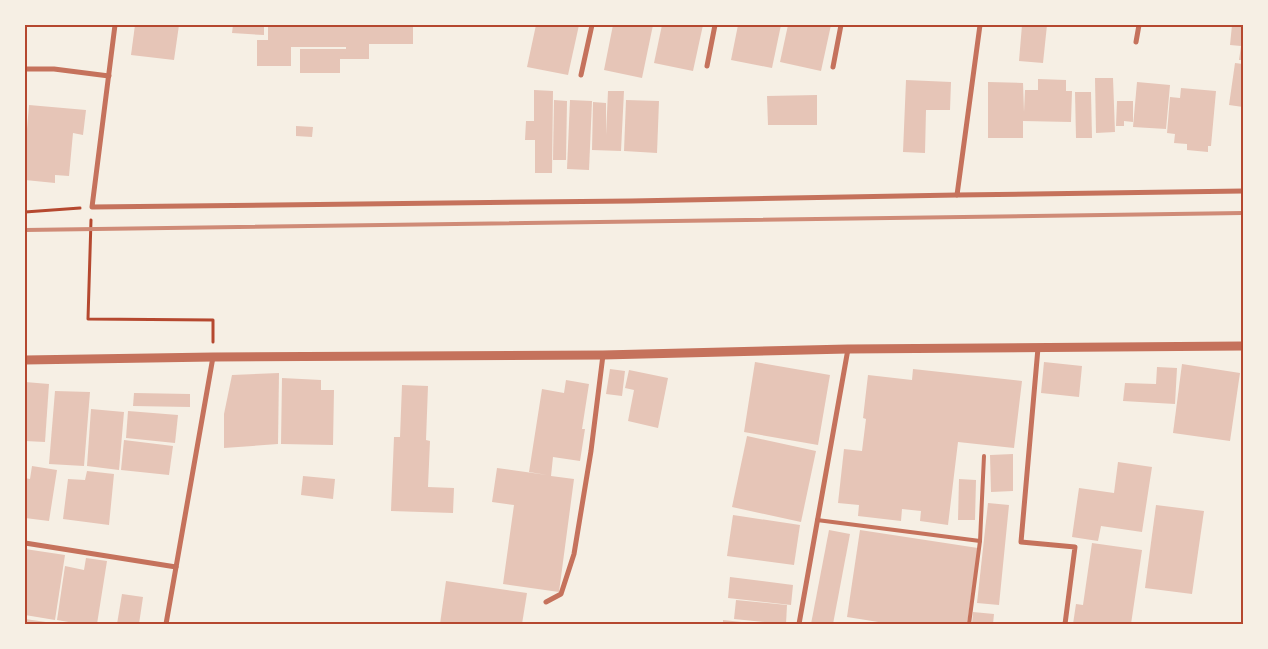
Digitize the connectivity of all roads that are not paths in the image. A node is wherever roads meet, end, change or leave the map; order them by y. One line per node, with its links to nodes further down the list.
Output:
1 (115, 25): 11 (street)
2 (592, 25): 12 (street)
3 (715, 25): 8 (street)
4 (841, 25): 9 (street)
5 (980, 25): 14 (street)
6 (1139, 25): 7 (street)
7 (1136, 42)
8 (708, 66)
9 (833, 67)
10 (25, 69): 11 (street)
11 (109, 76): 14 (street)
12 (580, 76)
13 (1243, 191): 14 (street)
14 (958, 195)
15 (1243, 346): 16 (street)
16 (1038, 348): 17 (street); 30 (street)
17 (848, 349): 18 (street); 22 (street)
18 (603, 355): 19 (street); 26 (street)
19 (213, 357): 20 (street); 25 (street)
20 (25, 360)
21 (984, 456): 23 (lane)
22 (818, 520): 23 (lane); 28 (street)
23 (980, 541): 29 (lane)
24 (25, 543): 25 (street)
25 (176, 567): 27 (street)
26 (546, 602)
27 (166, 624)
28 (799, 624)
29 (969, 624)
30 (1064, 624)

